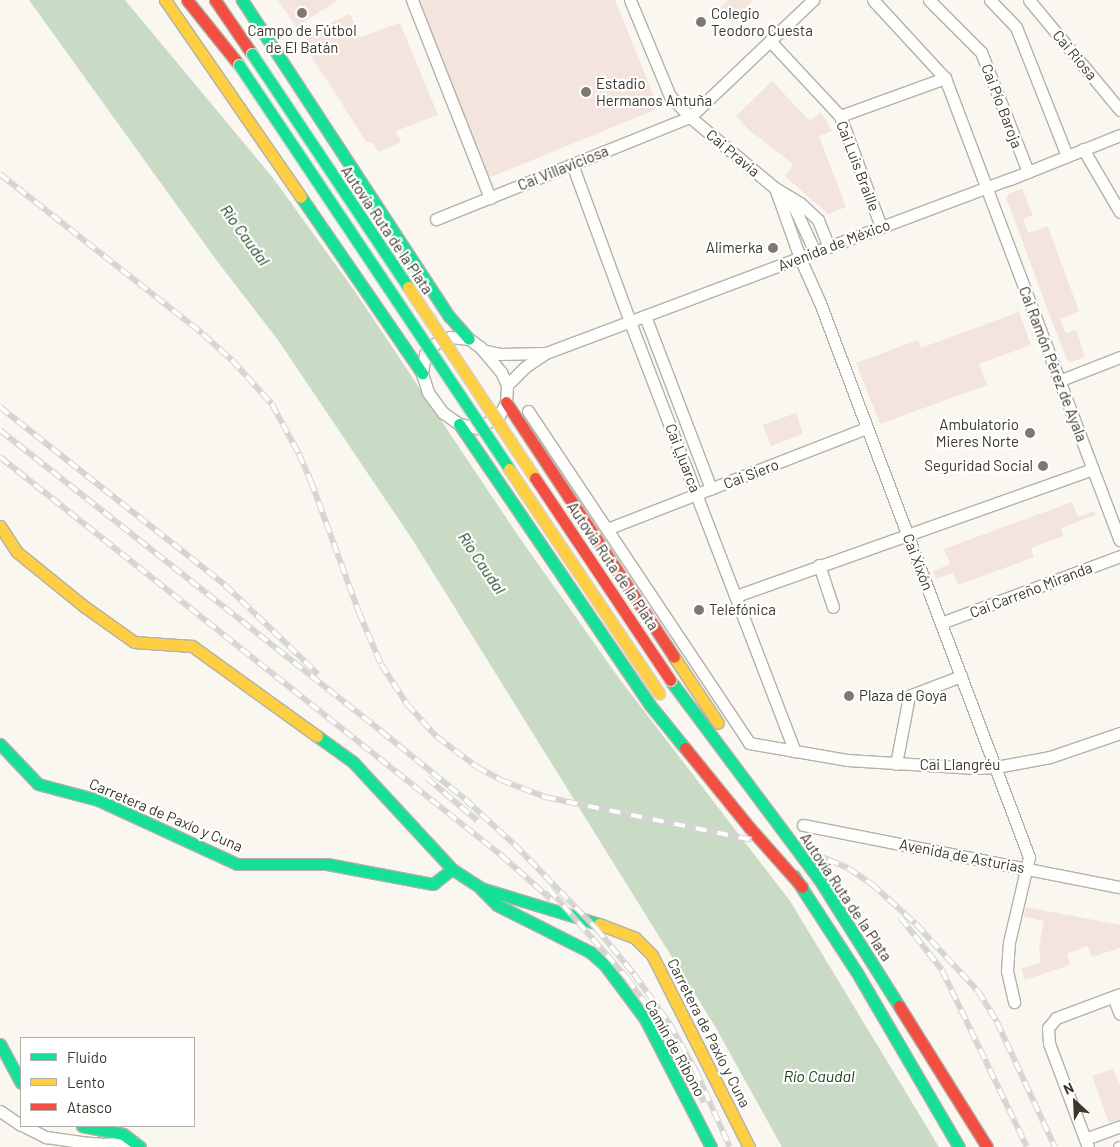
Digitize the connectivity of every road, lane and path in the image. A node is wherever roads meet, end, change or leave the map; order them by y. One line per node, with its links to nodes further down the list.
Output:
1 (165, 0): 39 (main road)
2 (186, 0): 14 (main road)
3 (195, 0): 14 (main road, Autovía Ruta de la Plata)
4 (215, 0): 66 (main road, Autovía Ruta de la Plata, bridge)
5 (242, 0): 35 (main road)
6 (412, 0): 26 (street)
7 (630, 0): 18 (street, Cai Pravia)
8 (813, 0): 13 (street)
9 (873, 0): 15 (street)
10 (929, 0): 23 (street, Cai Pío Baroja)
11 (990, 0): 21 (street)
12 (1029, 0): 16 (street, Cai Riosa)
13 (770, 42): 17 (street, Cai Luis Braille); 18 (street)
14 (238, 65): 59 (main road, Autovía Ruta de la Plata, bridge)
15 (945, 78): 17 (street); 25 (street, Cai Ramón Pérez de Ayala)
16 (1120, 110)
17 (840, 116): 29 (street, Cai Luis Braille)
18 (690, 117): 22 (street, Cai Villaviciosa); 24 (street, Cai Pravia)
19 (1120, 135): 20 (street, Avenida de México)
20 (1083, 150): 21 (street, Avenida de México); 27 (street)
21 (1067, 156): 23 (street, Avenida de México)
22 (572, 164): 26 (street, Cai Villaviciosa); 34 (street, Cai Ḷḷuarca)
23 (1028, 172): 25 (street, Avenida de México)
24 (776, 188): 30 (street, Cai Pravia); 31 (street, Cai Pravia); 32 (street)
25 (985, 188): 29 (street, Avenida de México); 40 (street, Cai Ramón Pérez de Ayala)
26 (490, 198): 28 (street, Cai Villaviciosa)
27 (1120, 212)
28 (436, 219)
29 (881, 227): 30 (street, Avenida de México)
30 (829, 247): 31 (street, Avenida de México)
31 (815, 252): 32 (street, Avenida de México)
32 (800, 258): 33 (street, Avenida de México); 45 (street, Cai Xixón)
33 (644, 316): 34 (street, Avenida de México); 47 (street)
34 (630, 322): 37 (street, Avenida de México); 48 (street, Cai Ḷḷuarca)
35 (469, 338): 36 (street); 39 (street)
36 (486, 351): 37 (street, Avenida de México); 41 (street)
37 (546, 353): 41 (street, Avenida de México)
38 (1120, 357): 40 (street)
39 (422, 373): 44 (street)
40 (1061, 380): 46 (street, Cai Ramón Pérez de Ayala)
41 (507, 385): 42 (street)
42 (506, 402): 44 (street); 66 (main road)
43 (528, 411): 50 (street)
44 (459, 424): 70 (main road)
45 (866, 428): 47 (street, Cai Siero); 51 (street, Cai Xixón)
46 (1092, 469): 51 (street); 52 (street, Cai Ramón Pérez de Ayala)
47 (711, 489): 48 (street, Cai Siero)
48 (697, 495): 50 (street, Cai Siero); 55 (street, Cai Ḷḷuarca)
49 (0, 526): 69 (main road)
50 (607, 530): 63 (street, Cai Llangréu)
51 (907, 534): 54 (street); 57 (street, Cai Xixón)
52 (1120, 540)
53 (1120, 556): 57 (street, Cai Carreño Miranda)
54 (819, 565): 55 (street); 56 (street)
55 (736, 596): 63 (street, Cai Ḷḷuarca)
56 (833, 607)
57 (941, 623): 58 (street, Cai Xixón)
58 (961, 676): 64 (street); 65 (street, Cai Xixón)
59 (662, 697)
60 (688, 732): 70 (main road, Autovía Ruta de la Plata)
61 (1120, 733): 65 (street, Cai Llangréu)
62 (0, 744): 69 (main road, Carretera de Paxío y Cuna)
63 (796, 751): 64 (street, Cai Llangréu)
64 (896, 764): 65 (street, Cai Llangréu)
65 (996, 767): 68 (street, Cai Xixón)
66 (763, 804): 88 (main road, Autovía Ruta de la Plata)
67 (803, 825): 68 (street, Avenida de Asturias)
68 (1026, 868): 71 (street, Avenida de Asturias); 74 (street, Cai Xixón)
69 (452, 869): 72 (main road)
70 (802, 887): 87 (main road, Autovía Ruta de la Plata)
71 (1120, 887)
72 (481, 888): 85 (main road, Camín de Ribono); 86 (main road, Carretera de Paxío y Cuna)
73 (1116, 996): 75 (street); 83 (street)
74 (1014, 1002)
75 (1120, 1014)
76 (0, 1044): 77 (main road)
77 (20, 1081)
78 (0, 1111): 79 (street)
79 (20, 1124)
80 (1120, 1126): 83 (street)
81 (26, 1127): 84 (street)
82 (87, 1127): 84 (main road)
83 (1086, 1143)
84 (137, 1144)
85 (711, 1147)
86 (749, 1147)
87 (959, 1147)
88 (987, 1147)

